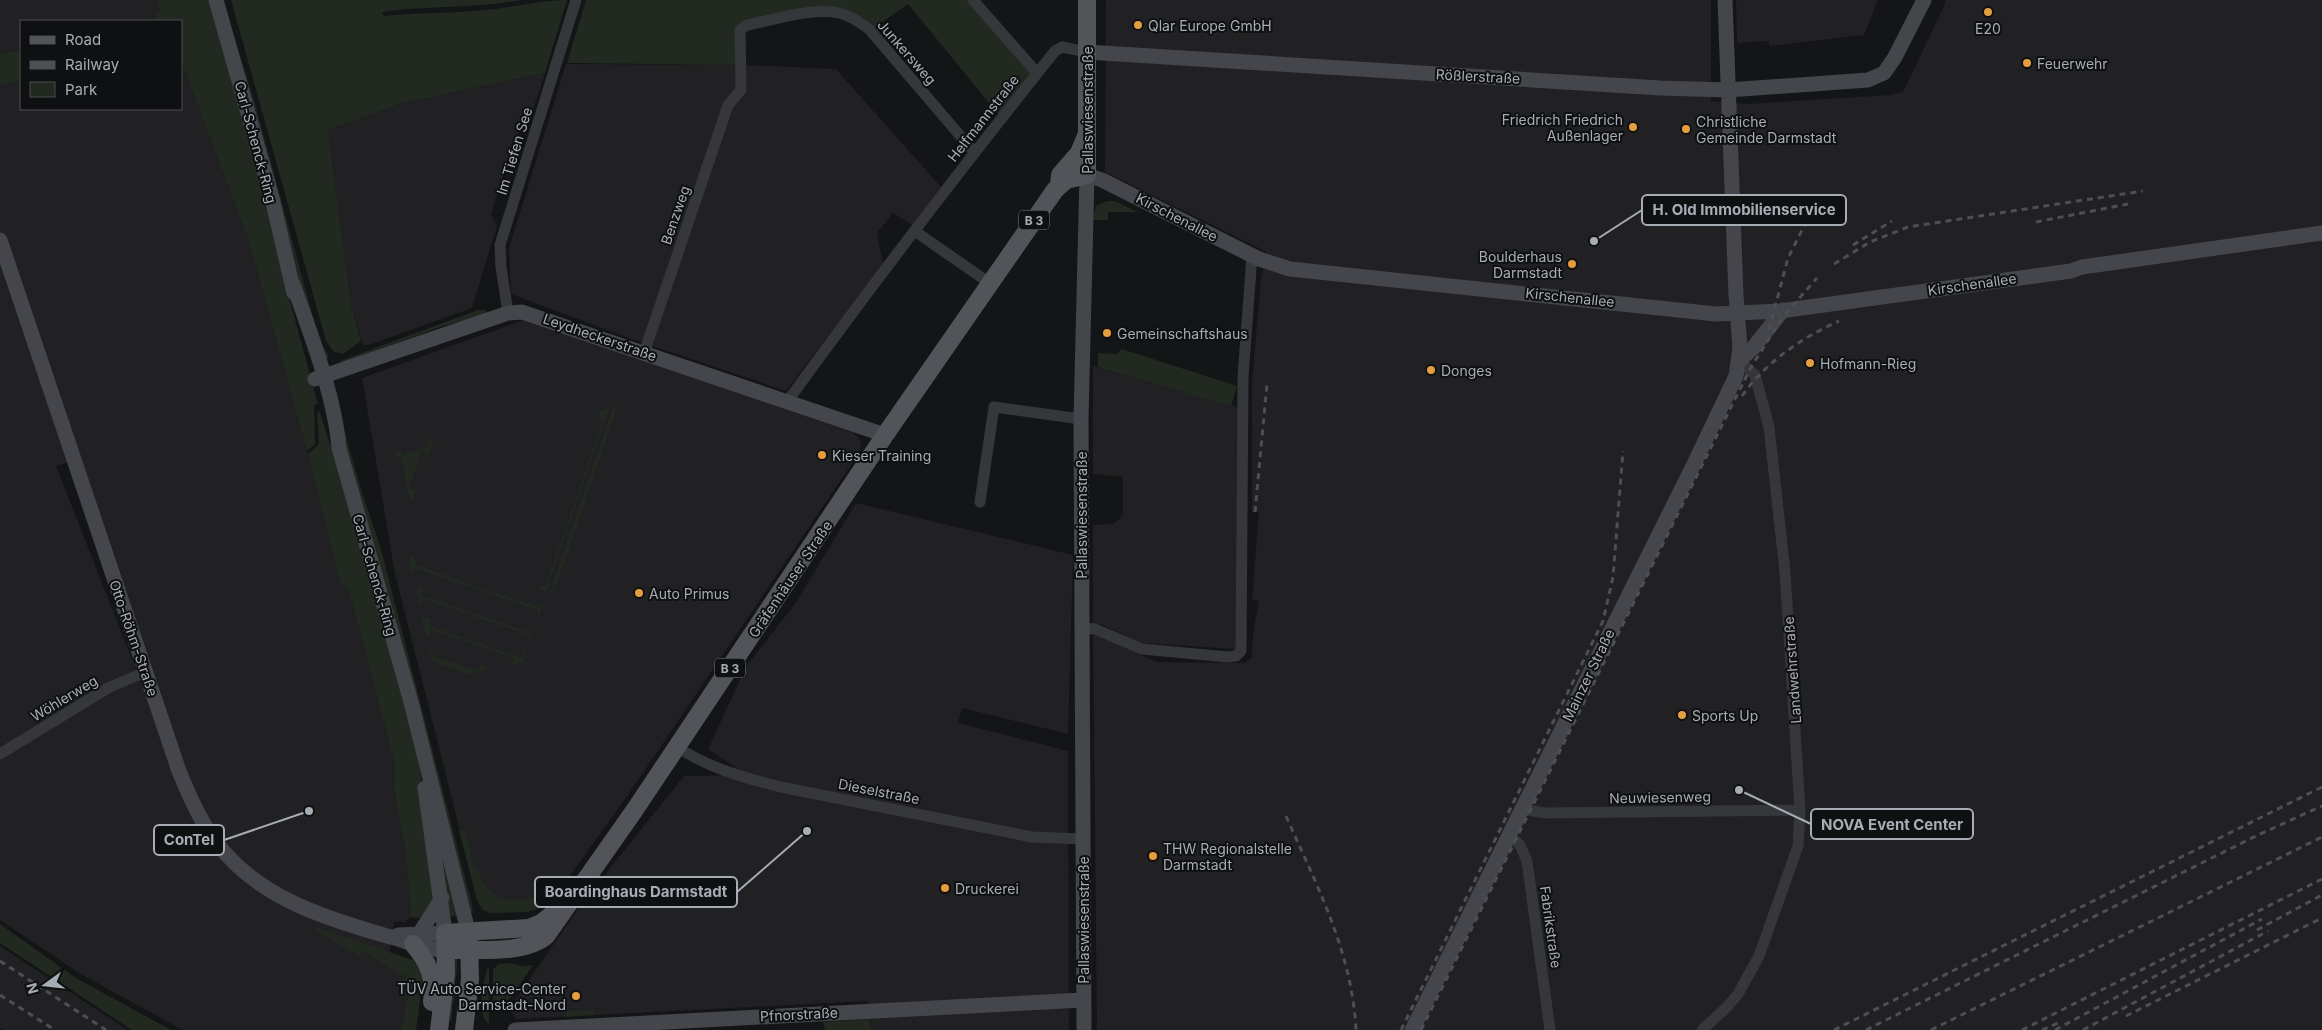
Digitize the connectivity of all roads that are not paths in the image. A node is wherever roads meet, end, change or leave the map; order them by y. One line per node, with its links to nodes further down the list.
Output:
1 (216, 0): 26 (street, Carl-Schenck-Ring)
2 (576, 0): 22 (street, Im Tiefen See)
3 (973, 0): 8 (street)
4 (1086, 0): 7 (main road, Pallaswiesenstraße / B 3)
5 (1725, 0): 10 (street)
6 (1924, 0): 10 (street, Rößlerstraße)
7 (1087, 52): 8 (street, Helfmannstraße); 10 (street, Rößlerstraße); 11 (main road, Pallaswiesenstraße / B 3)
8 (1037, 73): 12 (street, Helfmannstraße)
9 (741, 90): 12 (street, Junkersweg); 24 (street, Benzweg)
10 (1728, 90): 23 (street)
11 (1087, 135): 13 (main road, Pallaswiesenstraße / B 3); 14 (main road, Gräfenhäuser Straße / B 3)
12 (974, 152): 15 (street, Helfmannstraße)
13 (1087, 175): 14 (main road); 18 (street, Kirschenallee); 28 (street, Pallaswiesenstraße)
14 (1059, 185): 20 (main road, Gräfenhäuser Straße / B 3)
15 (916, 232): 20 (street); 27 (street, Helfmannstraße)
16 (2322, 233): 21 (street, Kirschenallee)
17 (0, 240): 19 (street, Otto-Röhm-Straße)
18 (1252, 255): 23 (street, Kirschenallee); 31 (street)
19 (5, 274): 32 (street, Otto-Röhm-Straße)
20 (991, 284): 29 (main road, Gräfenhäuser Straße / B 3)
21 (1783, 310): 23 (street, Kirschenallee); 25 (street)
22 (508, 313): 24 (street, Leydheckerstraße); 26 (street, Leydheckerstraße)
23 (1737, 314): 25 (street, Mainzer Straße)
24 (644, 353): 27 (street, Leydheckerstraße)
25 (1739, 361): 36 (street, Mainzer Straße); 37 (street, Landwehrstraße)
26 (318, 378): 33 (street, Carl-Schenck-Ring)
27 (787, 402): 29 (street, Leydheckerstraße)
28 (1081, 419): 30 (street); 31 (street, Pallaswiesenstraße)
29 (885, 436): 34 (main road, Gräfenhäuser Straße / B 3)
30 (980, 502)
31 (1082, 628): 39 (street, Pallaswiesenstraße)
32 (146, 672): 35 (street, Wöhlerweg); 43 (street, Otto-Röhm-Straße)
33 (411, 702): 40 (street, Carl-Schenck-Ring); 42 (street, Carl-Schenck-Ring)
34 (677, 747): 39 (street, Dieselstraße); 41 (main road, Gräfenhäuser Straße / B 3)
35 (0, 754)
36 (1521, 809): 37 (street, Neuwiesenweg); 38 (street, Mainzer Straße)
37 (1800, 810): 56 (street, Landwehrstraße)
38 (1508, 835): 54 (street, Mainzer Straße); 55 (street, Fabrikstraße)
39 (1083, 839): 48 (street, Pallaswiesenstraße)
40 (442, 898): 43 (street); 44 (street, Carl-Schenck-Ring)
41 (570, 898): 42 (main road, Gräfenhäuser Straße / B 3); 46 (main road, Gräfenhäuser Straße / B 3)
42 (468, 931): 44 (main road, Gräfenhäuser Straße / B 3); 45 (main road)
43 (416, 939): 44 (street, Otto-Röhm-Straße); 49 (main road)
44 (446, 942): 45 (main road, Gräfenhäuser Straße); 50 (main road)
45 (470, 949): 46 (main road, Gräfenhäuser Straße); 47 (main road)
46 (505, 949): 47 (main road, B 3)
47 (470, 993): 51 (main road, B 3)
48 (1083, 1000): 52 (street, Pfnorstraße); 53 (street, Pallaswiesenstraße)
49 (428, 1030)
50 (439, 1030)
51 (464, 1030)
52 (515, 1030)
53 (1084, 1030)
54 (1412, 1030)
55 (1550, 1030)
56 (1702, 1030)

